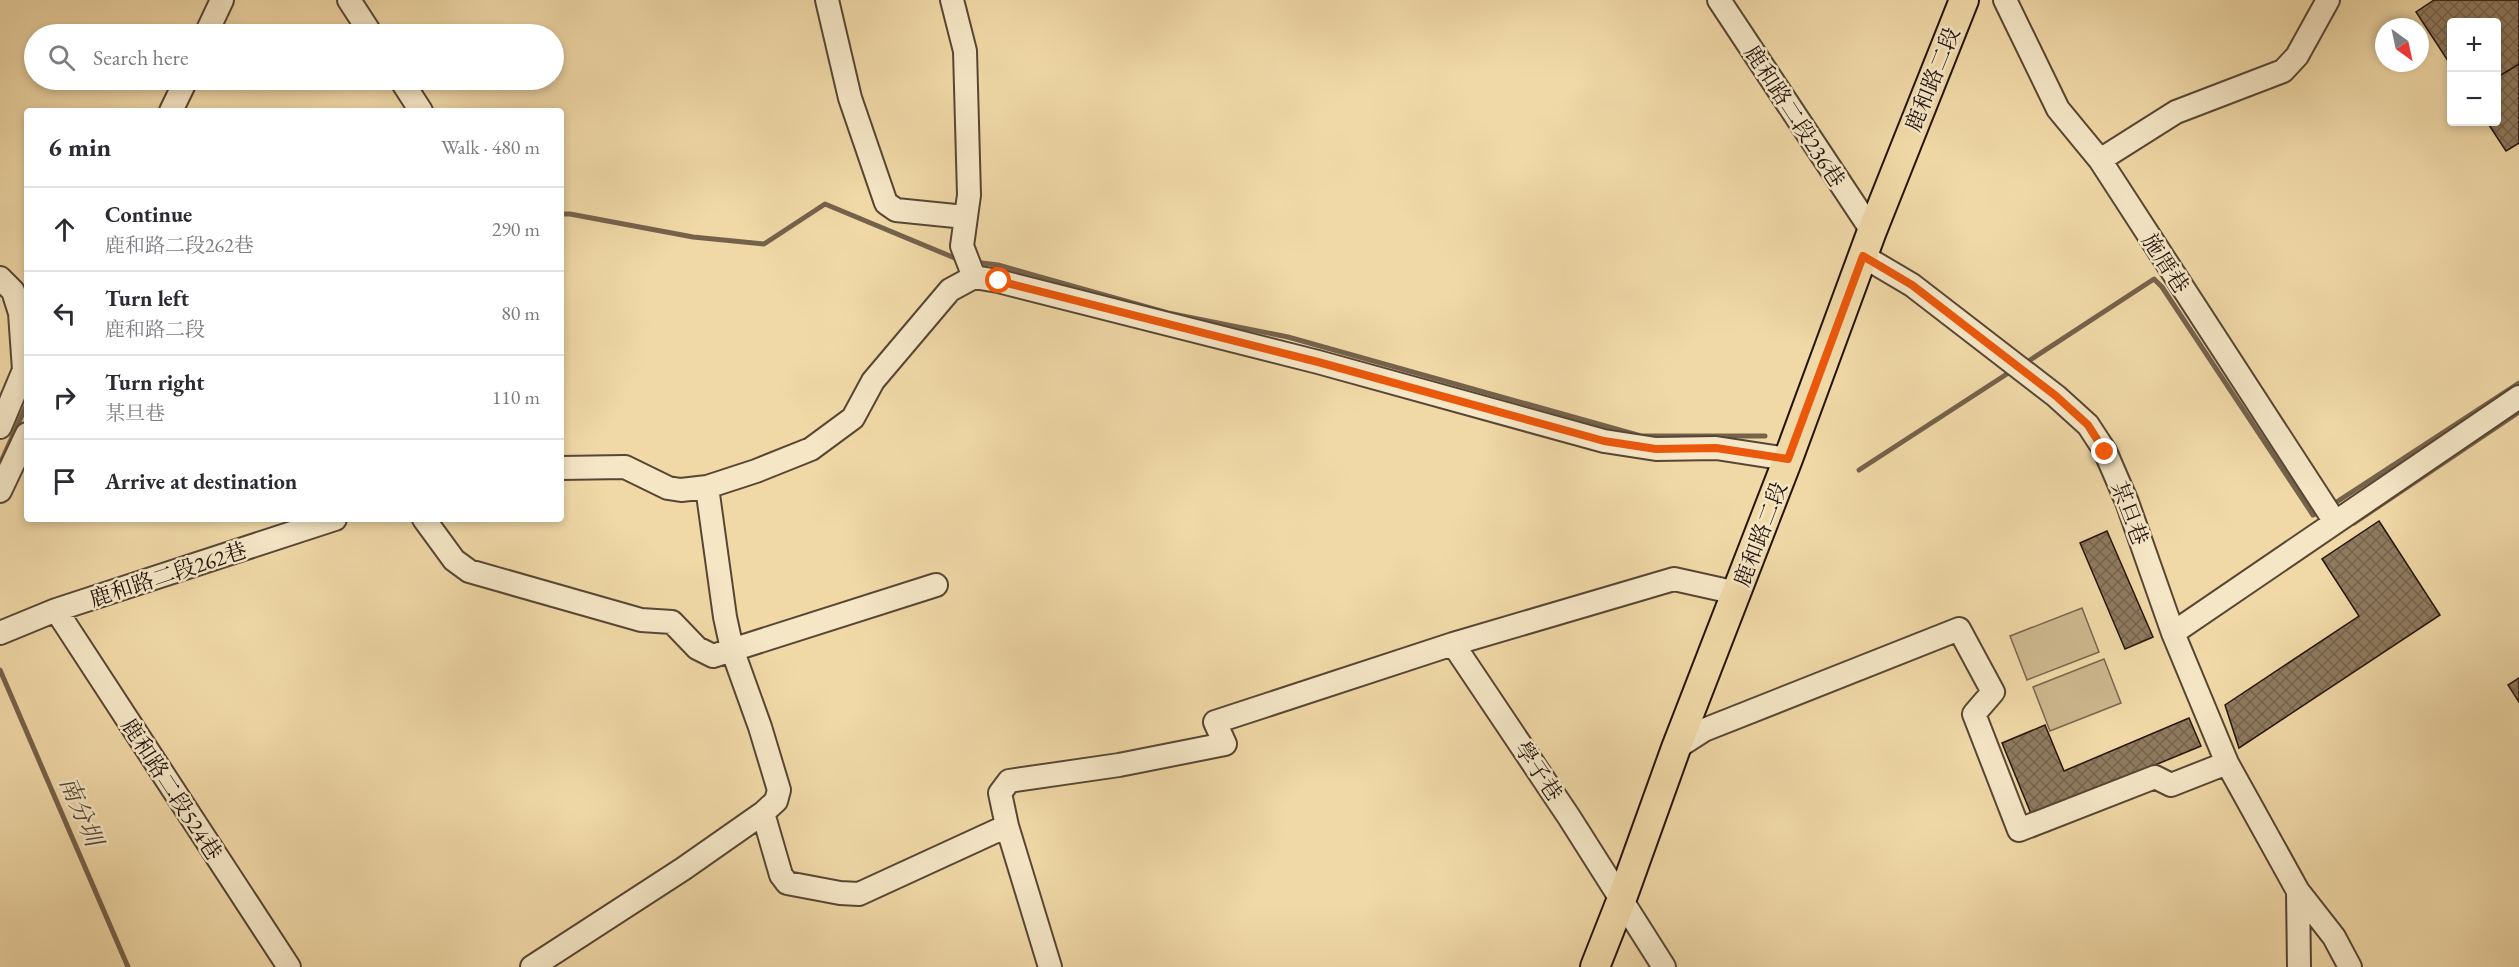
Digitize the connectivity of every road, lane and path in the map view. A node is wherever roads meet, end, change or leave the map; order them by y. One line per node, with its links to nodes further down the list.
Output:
1 (222, 0): 9 (street)
2 (349, 0): 10 (street)
3 (827, 0): 16 (street)
4 (952, 0): 16 (street)
5 (1719, 0): 17 (street, 鹿和路二段236巷)
6 (1964, 0): 17 (main road, 鹿和路二段)
7 (2005, 0): 15 (street, 施厝巷)
8 (2328, 0): 15 (street)
9 (211, 24)
10 (365, 24)
11 (181, 90): 13 (street)
12 (407, 90): 14 (street)
13 (172, 108)
14 (419, 108)
15 (2100, 160): 31 (street, 施厝巷)
16 (965, 217): 18 (street)
17 (1867, 243): 25 (main road, 鹿和路二段); 36 (street, 某旦巷)
18 (974, 277): 25 (street); 27 (street)
19 (0, 278): 20 (street)
20 (24, 352)
21 (24, 375): 23 (street)
22 (2519, 397): 31 (street)
23 (0, 427)
24 (24, 440): 28 (street)
25 (1788, 459): 33 (main road, 鹿和路二段)
26 (564, 468): 27 (street)
27 (707, 487): 38 (street)
28 (0, 491)
29 (326, 522): 34 (street, 鹿和路二段262巷)
30 (426, 522): 38 (street)
31 (2335, 522): 36 (street)
32 (936, 585): 38 (street)
33 (1737, 593): 37 (street); 39 (main road, 鹿和路二段)
34 (56, 610): 35 (street, 鹿和路二段262巷); 45 (street, 鹿和路二段524巷)
35 (1, 630)
36 (2173, 633): 40 (street, 某旦巷)
37 (1453, 644): 42 (street); 44 (street, 學子巷)
38 (732, 649): 41 (street)
39 (1676, 748): 40 (street); 44 (main road, 鹿和路二段)
40 (2227, 764): 43 (street, 某旦巷)
41 (763, 813): 42 (street); 46 (street)
42 (1007, 826): 47 (street)
43 (2298, 891): 50 (street); 51 (street, 某旦巷)
44 (1621, 902): 48 (main road, 鹿和路二段); 49 (street)
45 (289, 967)
46 (532, 967)
47 (1050, 967)
48 (1595, 967)
49 (1664, 967)
50 (2299, 967)
51 (2350, 967)

